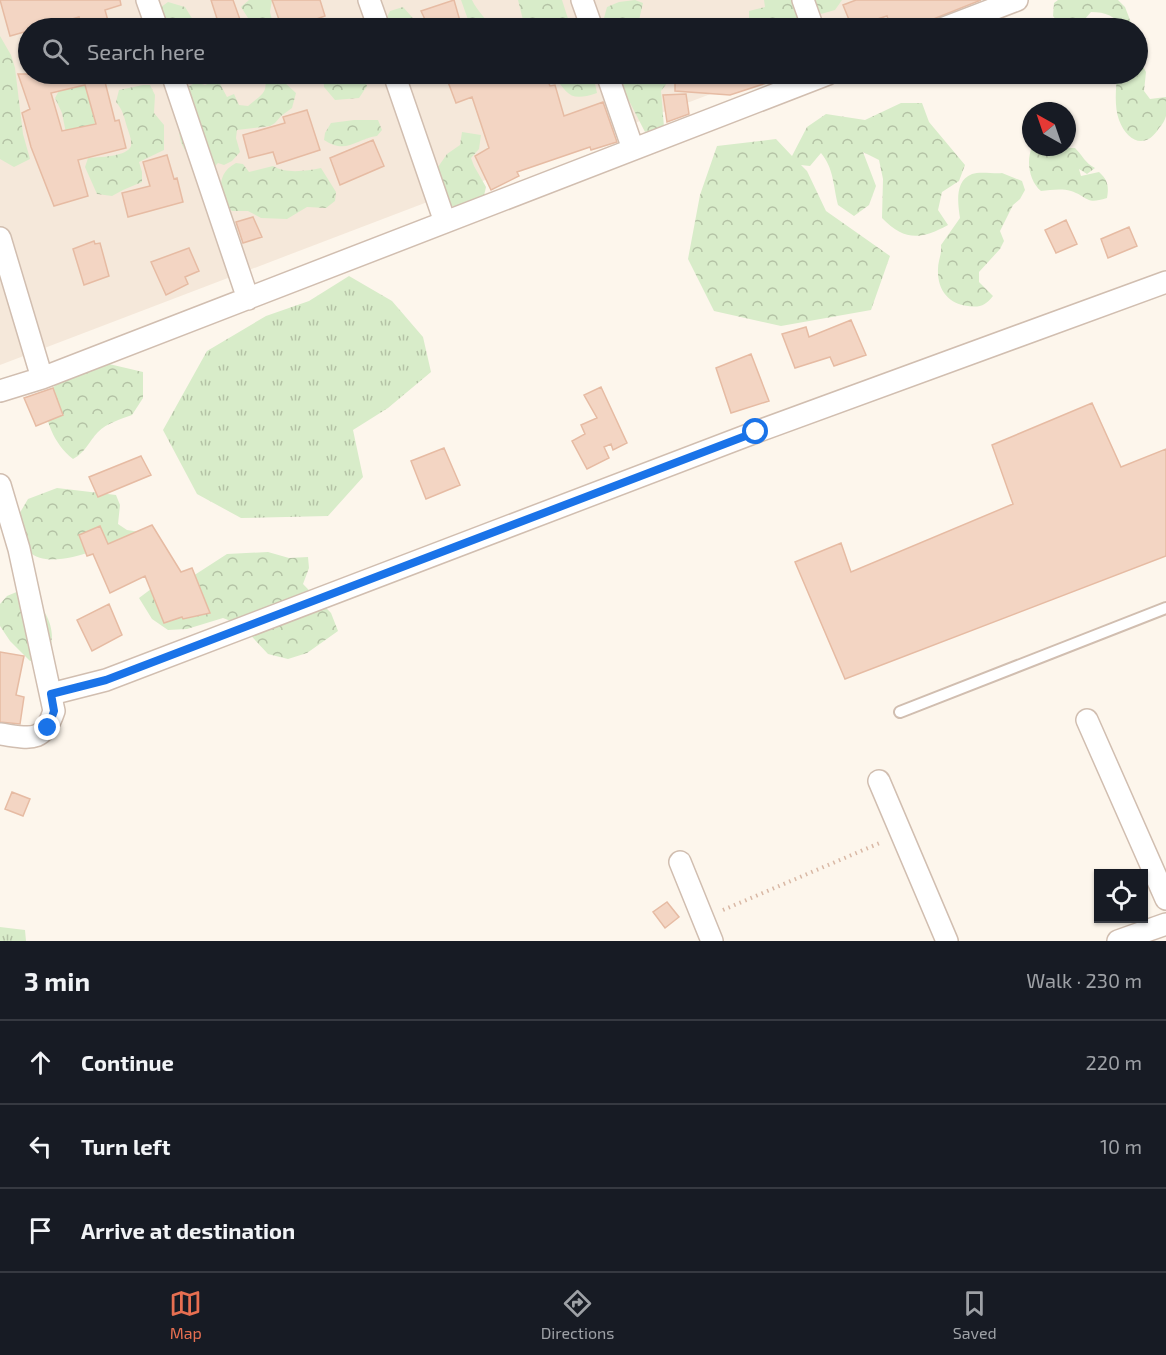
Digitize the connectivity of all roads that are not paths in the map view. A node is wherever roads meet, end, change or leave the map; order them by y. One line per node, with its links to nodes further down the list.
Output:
1 (147, 0): 6 (street)
2 (369, 0): 7 (street)
3 (582, 0): 8 (street)
4 (802, 0): 9 (street)
5 (1013, 1): 10 (street)
6 (153, 18)
7 (375, 18)
8 (588, 18)
9 (809, 18)
10 (970, 18)
11 (175, 84): 19 (street)
12 (397, 84): 16 (street)
13 (611, 84): 15 (street)
14 (802, 84): 15 (street)
15 (633, 149): 16 (street)
16 (445, 222): 19 (street)
17 (0, 238): 20 (street)
18 (1166, 282): 24 (street)
19 (248, 299): 20 (street)
20 (42, 378): 21 (street)
21 (0, 391)
22 (0, 485): 24 (street)
23 (1166, 608): 25 (lane)
24 (51, 694): 27 (street)
25 (900, 712)
26 (1088, 720): 30 (street)
27 (0, 734)
28 (879, 781): 33 (street)
29 (680, 862): 32 (street)
30 (1166, 899)
31 (1166, 924): 34 (street)
32 (712, 941)
33 (947, 941)
34 (1118, 941)

